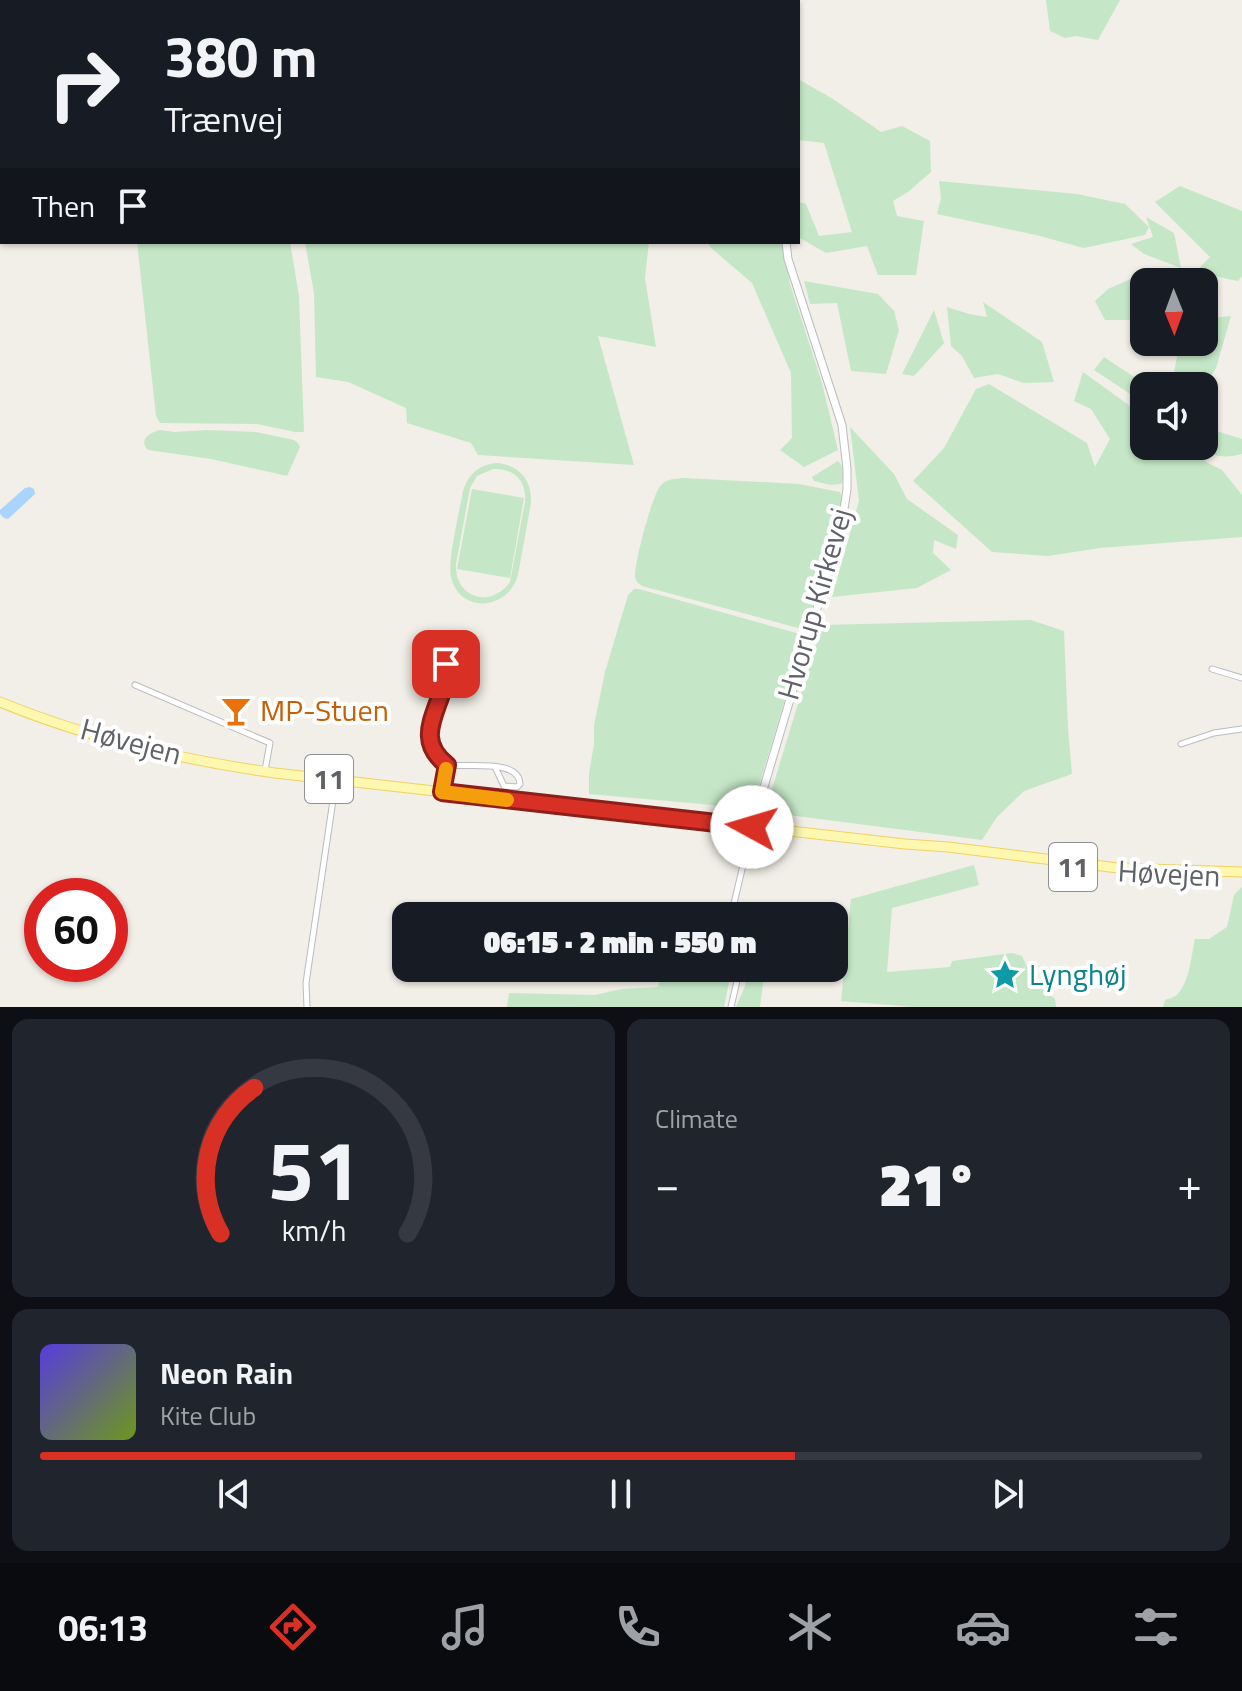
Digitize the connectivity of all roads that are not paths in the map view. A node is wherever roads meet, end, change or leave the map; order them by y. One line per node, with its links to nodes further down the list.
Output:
1 (786, 244): 14 (street, Hvorup Kirkevej)
2 (446, 664): 9 (street)
3 (1212, 669): 4 (street)
4 (1242, 678)
5 (135, 685): 11 (street, Høvejen)
6 (0, 702): 11 (main road, Høvejen / 11)
7 (1242, 729): 8 (street)
8 (1181, 744)
9 (447, 765): 10 (street); 13 (street)
10 (495, 767): 10 (street)
11 (264, 771): 12 (main road, Høvejen / 11)
12 (336, 780): 13 (main road, Høvejen / 11); 18 (street)
13 (442, 792): 14 (main road, Høvejen / 11)
14 (752, 827): 15 (main road, Høvejen / 11); 16 (street)
15 (1242, 875)
16 (734, 902)
17 (737, 982): 19 (street)
18 (307, 1007)
19 (731, 1007)

